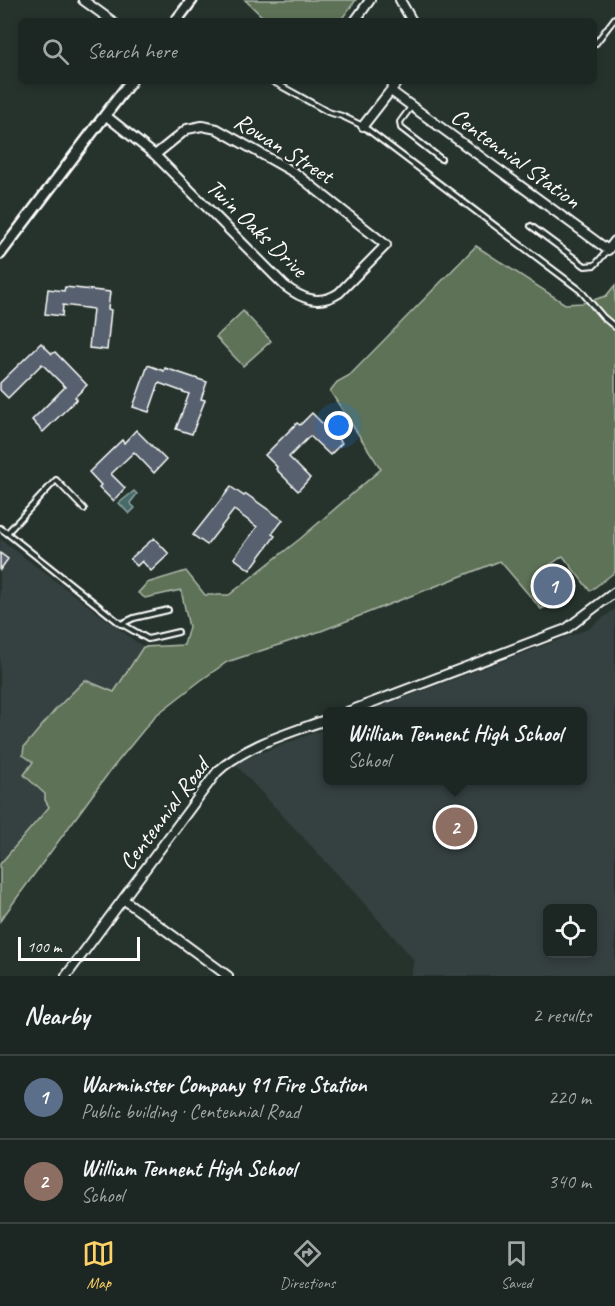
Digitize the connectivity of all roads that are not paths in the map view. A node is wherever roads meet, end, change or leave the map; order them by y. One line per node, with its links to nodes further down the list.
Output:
1 (83, 0): 5 (street)
2 (192, 0): 6 (street)
3 (370, 0): 7 (street)
4 (400, 0): 8 (street)
5 (108, 18)
6 (178, 18)
7 (356, 18)
8 (410, 18)
9 (615, 18): 10 (lane)
10 (597, 43)
11 (129, 84): 16 (street)
12 (277, 84): 17 (lane)
13 (396, 84): 14 (street)
14 (391, 91): 15 (street, Centennial Station); 17 (street)
15 (412, 106): 19 (lane); 23 (street, Centennial Station)
16 (105, 115): 18 (street, Twin Oaks Drive); 24 (street)
17 (363, 126): 25 (lane)
18 (155, 155): 22 (street, Rowan Street); 22 (street, Twin Oaks Drive)
19 (441, 159)
20 (531, 226): 23 (lane)
21 (615, 241): 23 (street)
22 (386, 245)
23 (608, 250)
24 (0, 254)
25 (615, 327)
26 (84, 509): 28 (lane)
27 (0, 528): 28 (lane)
28 (7, 532): 31 (lane)
29 (615, 592): 33 (street)
30 (168, 610): 31 (lane)
31 (121, 624): 32 (lane)
32 (178, 632)
33 (358, 707)
34 (323, 721): 35 (street, Centennial Road)
35 (123, 899): 36 (street, Centennial Road); 37 (street)
36 (66, 976)
37 (228, 976)

